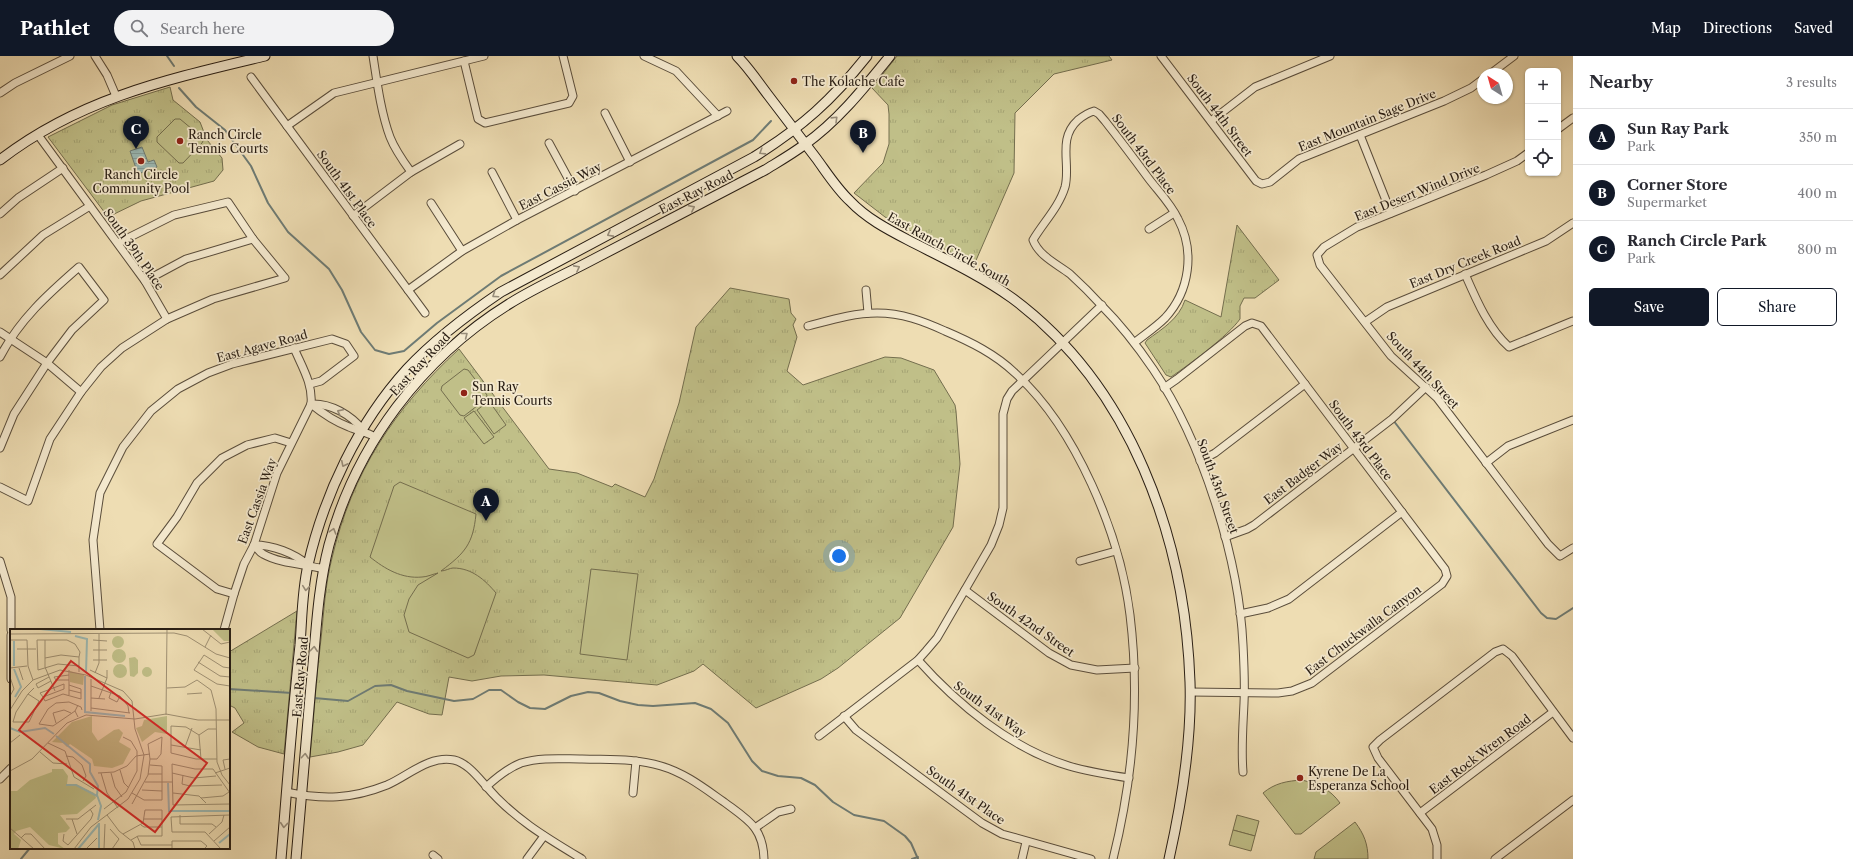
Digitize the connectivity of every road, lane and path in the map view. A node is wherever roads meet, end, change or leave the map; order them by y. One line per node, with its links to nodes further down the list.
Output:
1 (70, 56): 19 (street)
2 (95, 56): 20 (street)
3 (265, 56): 20 (main road)
4 (373, 56): 17 (street)
5 (484, 56): 14 (street)
6 (563, 56): 14 (street)
7 (644, 56): 23 (street)
8 (737, 56): 30 (main road, East Ranch Circle South)
9 (867, 56): 30 (main road, East Ray Road)
10 (890, 56): 30 (main road, East Ray Road, one-way to 10)
11 (1161, 56): 25 (street, South 44th Street)
12 (1326, 57): 25 (street)
13 (1511, 57): 15 (street)
14 (464, 61): 17 (street)
15 (1497, 68)
16 (251, 78): 26 (street, South 41st Place)
17 (377, 82): 26 (street); 37 (street)
18 (1477, 84): 29 (street, East Mountain Sage Drive)
19 (0, 93)
20 (116, 96): 28 (main road)
21 (727, 111): 23 (street, East Cassia Way)
22 (604, 113): 35 (street)
23 (718, 116): 35 (street, East Cassia Way)
24 (1573, 118): 27 (street)
25 (1211, 121): 39 (street, South 44th Street)
26 (287, 126): 46 (street, South 41st Place)
27 (1561, 128)
28 (38, 135): 34 (main road); 36 (street, South 39th Place)
29 (1360, 135): 39 (street, East Mountain Sage Drive); 44 (street)
30 (800, 137): 47 (main road, East Ray Road, one-way to 47); 50 (main road, East Ray Road, one-way to 30); 71 (main road, East Ranch Circle South)
31 (548, 143): 40 (street)
32 (460, 144): 37 (street)
33 (1525, 155): 44 (street, East Desert Wind Drive)
34 (0, 160)
35 (630, 162): 40 (street, East Cassia Way)
36 (63, 168): 42 (street, South 39th Place); 45 (street)
37 (411, 172): 46 (street)
38 (492, 172): 48 (street)
39 (1262, 184)
40 (575, 191): 48 (street, East Cassia Way)
41 (431, 203): 55 (street)
42 (90, 206): 54 (street, South 39th Place); 58 (street)
43 (1174, 212): 51 (street, South 43rd Place); 53 (street, South 43rd Place); 72 (street, South 43rd Place)
44 (1391, 213): 56 (street, East Desert Wind Drive)
45 (0, 214)
46 (353, 216): 60 (street, South 41st Place)
47 (644, 216): 50 (main road); 84 (main road, East Ray Road, one-way to 84)
48 (517, 220): 55 (street, East Cassia Way)
49 (1573, 223): 57 (street, East Dry Creek Road)
50 (651, 229): 85 (main road, East Ray Road, one-way to 50)
51 (1149, 229)
52 (253, 239): 54 (street); 59 (street); 65 (street)
53 (1033, 240): 62 (street, South 43rd Street)
54 (118, 243): 59 (street, South 39th Place)
55 (462, 251): 60 (street, East Cassia Way)
56 (1317, 255): 67 (street, South 44th Street)
57 (1465, 274): 66 (street); 67 (street, East Dry Creek Road)
58 (0, 275)
59 (145, 281): 65 (street, South 39th Place)
60 (408, 290): 63 (street, South 41st Place)
61 (866, 290): 64 (street)
62 (1102, 305): 71 (street); 72 (street, South 43rd Street)
63 (425, 313)
64 (868, 313): 68 (street); 76 (street)
65 (167, 319): 81 (street)
66 (1573, 321)
67 (1365, 322): 79 (street, South 44th Street)
68 (808, 326)
69 (0, 332): 70 (street)
70 (10, 338): 74 (street); 75 (street); 75 (street)
71 (1063, 342): 76 (street); 110 (main road, East Ranch Circle South)
72 (1134, 343): 80 (street, South 43rd Street)
73 (294, 348): 77 (street); 77 (street, East Agave Road); 106 (street, East Agave Road)
74 (0, 357)
75 (47, 363): 81 (street); 87 (street)
76 (1024, 381): 96 (street); 102 (street)
77 (310, 384): 82 (street)
78 (1305, 384): 80 (street, South 43rd Place); 88 (street, South 43rd Place); 89 (street)
79 (1426, 387): 88 (street, East Badger Way); 90 (street, South 44th Street)
80 (1164, 388): 89 (street, South 43rd Street)
81 (81, 392): 91 (street)
82 (311, 404): 84 (street); 86 (street, East Cassia Way)
83 (1573, 420): 90 (street)
84 (363, 430): 85 (street); 99 (main road, East Ray Road, one-way to 99)
85 (375, 437): 100 (main road, East Ray Road, one-way to 85)
86 (291, 443): 94 (street, East Cassia Way); 103 (street)
87 (0, 448)
88 (1353, 448): 92 (street, South 43rd Place); 93 (street, East Badger Way)
89 (1200, 461): 93 (street, South 43rd Street)
90 (1486, 462): 95 (street, South 44th Street)
91 (0, 487)
92 (1402, 512): 101 (street, South 43rd Place); 104 (street)
93 (1225, 537): 104 (street, South 43rd Street)
94 (254, 545): 99 (street); 103 (street, East Cassia Way)
95 (1573, 548)
96 (1116, 551): 98 (street); 109 (street)
97 (0, 560): 105 (street)
98 (1080, 561)
99 (308, 565): 100 (street); 122 (main road, East Ray Road, one-way to 122)
100 (324, 569): 124 (main road, East Ray Road, one-way to 100)
101 (1447, 576): 111 (street, East Chuckwalla Canyon)
102 (965, 590): 108 (street); 109 (street, South 42nd Street)
103 (234, 594): 107 (street, East Cassia Way)
104 (1240, 614): 111 (street, South 43rd Street)
105 (11, 629)
106 (100, 629)
107 (224, 629)
108 (918, 660): 113 (street); 119 (street, South 41st Way)
109 (1135, 668): 119 (street)
110 (1190, 692): 111 (street, East Chuckwalla Canyon); 139 (main road, East Ranch Circle South)
111 (1244, 693): 118 (street, South 43rd Street)
112 (1553, 712): 115 (street); 127 (street, East Rock Wren Road); 127 (street)
113 (844, 716): 114 (street); 130 (street, South 41st Place)
114 (819, 736)
115 (1573, 738)
116 (636, 761): 121 (street); 123 (street); 128 (street)
117 (10, 769): 120 (street)
118 (1243, 772)
119 (1129, 778): 138 (street)
120 (0, 779)
121 (486, 787): 124 (street); 129 (street)
122 (286, 792): 124 (street); 131 (main road, East Ray Road, one-way to 131)
123 (633, 793)
124 (301, 795): 132 (main road, East Ray Road)
125 (1573, 800): 141 (street)
126 (791, 810): 128 (street)
127 (1420, 813): 140 (street)
128 (755, 828): 135 (street)
129 (544, 836): 133 (street); 134 (street)
130 (1026, 842): 136 (street); 137 (street, South 41st Place)
131 (281, 859)
132 (296, 859)
133 (528, 859)
134 (582, 859)
135 (764, 859)
136 (1022, 859)
137 (1091, 859)
138 (1113, 859)
139 (1169, 859)
140 (1437, 859)
141 (1495, 859)

